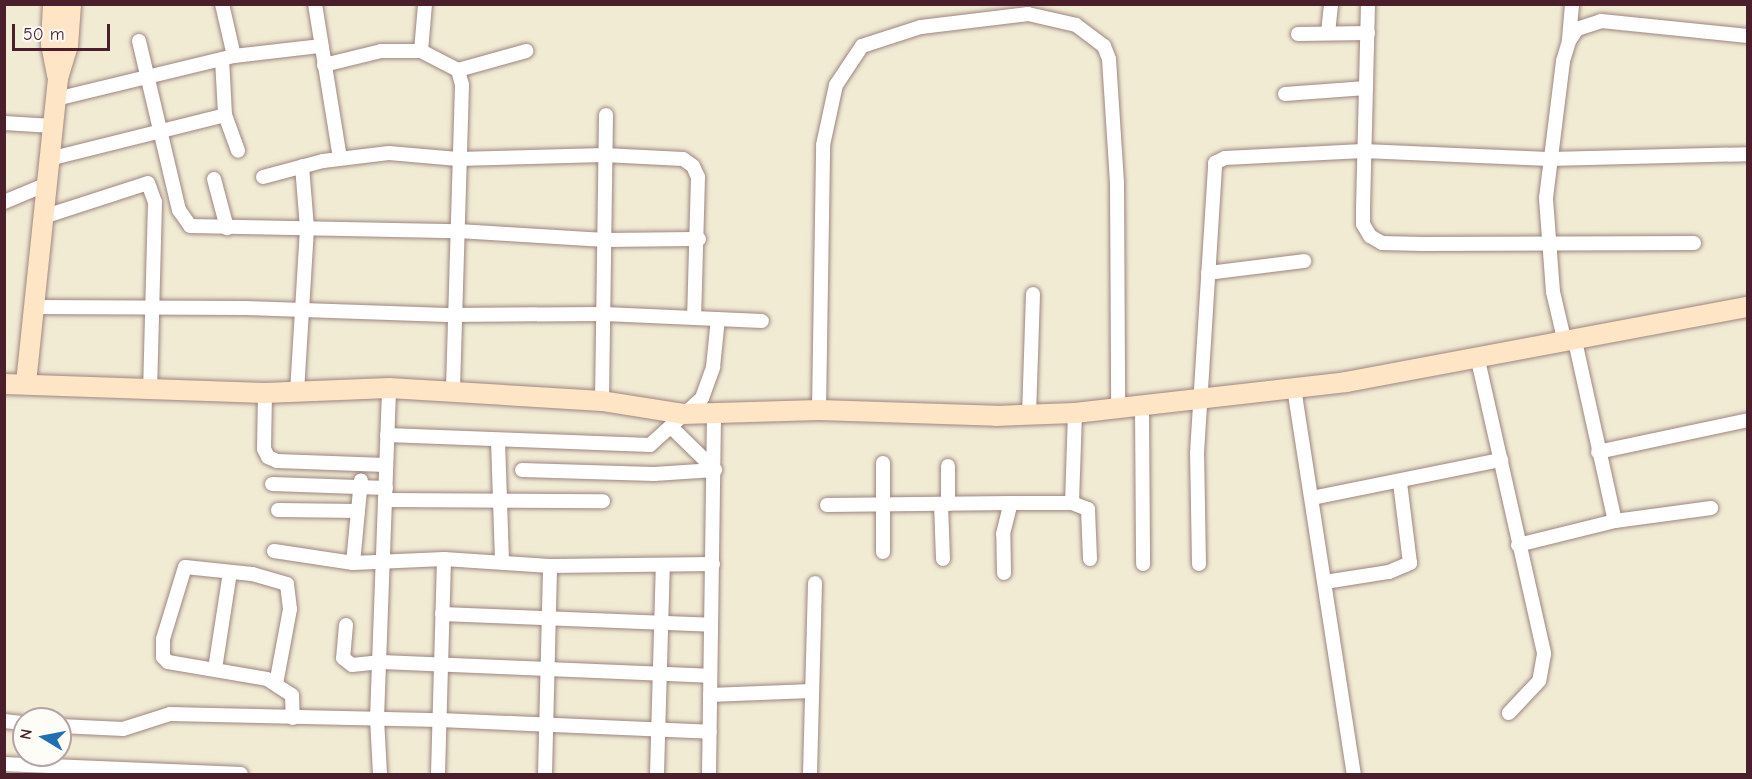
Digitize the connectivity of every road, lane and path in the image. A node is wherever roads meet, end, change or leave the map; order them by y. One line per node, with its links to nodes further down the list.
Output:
1 (53, 4): 15 (main road)
2 (71, 4): 15 (main road)
3 (222, 4): 19 (street)
4 (315, 4): 16 (street)
5 (425, 4): 17 (street)
6 (1331, 4): 9 (street)
7 (1368, 4): 10 (street)
8 (1572, 4): 14 (street)
9 (1328, 33): 10 (street); 11 (street)
10 (1368, 33): 23 (street)
11 (1298, 34)
12 (1748, 36): 14 (street)
13 (139, 41): 22 (street)
14 (1569, 41): 38 (street)
15 (59, 45): 25 (main road)
16 (321, 46): 19 (street); 20 (street)
17 (421, 51): 20 (street); 21 (street)
18 (526, 51): 21 (street)
19 (228, 57): 22 (street); 26 (street)
20 (324, 65): 35 (street)
21 (458, 70): 37 (street)
22 (149, 75): 25 (street); 30 (street)
23 (1366, 88): 24 (street); 32 (street)
24 (1285, 94)
25 (56, 99): 29 (main road)
26 (225, 115): 30 (street); 31 (street)
27 (606, 115): 33 (street)
28 (4, 123): 29 (street)
29 (53, 126): 36 (main road)
30 (160, 128): 36 (street); 40 (street)
31 (238, 151)
32 (1363, 152): 38 (street); 53 (street); 55 (street)
33 (604, 154): 37 (street); 50 (street); 51 (street)
34 (1748, 154): 38 (street)
35 (340, 158): 37 (street); 39 (street)
36 (49, 159): 44 (main road)
37 (459, 159): 49 (street)
38 (1549, 159): 53 (street)
39 (302, 166): 41 (street); 48 (street)
40 (172, 174): 43 (street); 47 (street)
41 (263, 177)
42 (214, 179): 47 (street)
43 (148, 183): 46 (street); 59 (street)
44 (47, 184): 45 (street); 46 (main road)
45 (4, 202)
46 (43, 217): 57 (main road)
47 (227, 228): 48 (street)
48 (307, 228): 49 (street); 60 (street)
49 (458, 231): 51 (street); 62 (street)
50 (699, 239): 51 (street); 63 (street)
51 (605, 240): 61 (street)
52 (1694, 243): 53 (street)
53 (1548, 245): 66 (street)
54 (1304, 261): 55 (street)
55 (1208, 273): 76 (street)
56 (1034, 294): 83 (street)
57 (34, 307): 59 (street); 68 (main road)
58 (1748, 307): 66 (main road)
59 (149, 309): 60 (street); 72 (street)
60 (304, 310): 62 (street); 73 (street)
61 (604, 314): 62 (street); 63 (street); 77 (street)
62 (453, 315): 74 (street)
63 (694, 318): 64 (street)
64 (718, 319): 65 (street); 85 (street)
65 (762, 321)
66 (1570, 342): 67 (main road); 88 (street)
67 (1478, 360): 71 (main road); 89 (street)
68 (26, 383): 69 (main road); 72 (main road)
69 (4, 384)
70 (389, 388): 73 (main road); 74 (main road); 86 (street)
71 (1294, 388): 76 (main road); 100 (street)
72 (150, 391): 75 (main road)
73 (297, 392): 75 (main road)
74 (453, 392): 77 (main road)
75 (265, 393): 92 (street)
76 (1200, 399): 78 (main road); 123 (street)
77 (602, 401): 85 (main road)
78 (1142, 408): 79 (main road); 122 (street)
79 (1118, 410): 80 (street); 81 (main road)
80 (810, 411): 82 (main road); 83 (main road)
81 (1076, 413): 83 (main road); 104 (street)
82 (714, 414): 85 (main road); 95 (street)
83 (1029, 415)
84 (1748, 420): 88 (street)
85 (677, 421): 87 (street); 95 (street)
86 (387, 435): 87 (street); 91 (street)
87 (498, 440): 101 (street)
88 (1598, 452): 111 (street)
89 (1502, 460): 96 (street); 112 (street)
90 (883, 463): 105 (street)
91 (386, 465): 92 (street); 99 (street)
92 (363, 466): 98 (street)
93 (948, 466): 106 (street)
94 (522, 470): 95 (street)
95 (715, 470): 121 (street)
96 (1400, 483): 100 (street); 128 (street)
97 (272, 484): 98 (street)
98 (361, 487): 99 (street); 110 (street)
99 (385, 494): 101 (street); 119 (street)
100 (1312, 498): 128 (street)
101 (497, 500): 102 (street); 118 (street)
102 (603, 501)
103 (1011, 503): 104 (street); 106 (street); 127 (street)
104 (1072, 503): 117 (street)
105 (883, 504): 106 (street); 107 (street); 114 (street)
106 (945, 504): 116 (street)
107 (827, 505)
108 (1710, 507): 111 (street)
109 (278, 510): 110 (street)
110 (358, 511): 120 (street)
111 (1615, 520): 112 (street)
112 (1518, 545): 144 (street)
113 (274, 551): 120 (street)
114 (883, 552)
115 (444, 559): 118 (street); 119 (street); 130 (street)
116 (943, 559)
117 (1090, 560)
118 (502, 561): 125 (street)
119 (383, 562): 120 (street); 135 (street)
120 (353, 563)
121 (713, 564): 124 (street); 134 (street)
122 (1143, 564)
123 (1199, 564)
124 (663, 565): 125 (street); 132 (street)
125 (550, 566): 131 (street)
126 (230, 572): 137 (street); 137 (street); 141 (street)
127 (1004, 573)
128 (1325, 582): 162 (street)
129 (815, 583): 142 (street)
130 (442, 614): 131 (street); 136 (street)
131 (548, 618): 132 (street); 138 (street)
132 (661, 624): 134 (street); 139 (street)
133 (346, 625): 135 (street)
134 (711, 625): 140 (street)
135 (381, 662): 136 (street); 146 (street)
136 (440, 664): 138 (street); 147 (street)
137 (215, 669): 141 (street)
138 (548, 670): 139 (street); 148 (street)
139 (660, 675): 140 (street); 150 (street)
140 (709, 676): 143 (street)
141 (276, 684): 145 (street)
142 (811, 691): 143 (street); 161 (street)
143 (710, 695): 151 (street)
144 (1509, 713)
145 (293, 718): 146 (street); 149 (street)
146 (377, 718): 147 (street); 156 (street)
147 (440, 720): 148 (street); 157 (street)
148 (547, 725): 150 (street); 158 (street)
149 (72, 727)
150 (660, 729): 151 (street); 159 (street)
151 (710, 732): 160 (street)
152 (4, 764): 153 (street)
153 (53, 770): 154 (street)
154 (185, 773): 155 (street)
155 (241, 774)
156 (380, 774)
157 (438, 774)
158 (545, 774)
159 (657, 774)
160 (709, 774)
161 (810, 774)
162 (1354, 774)

